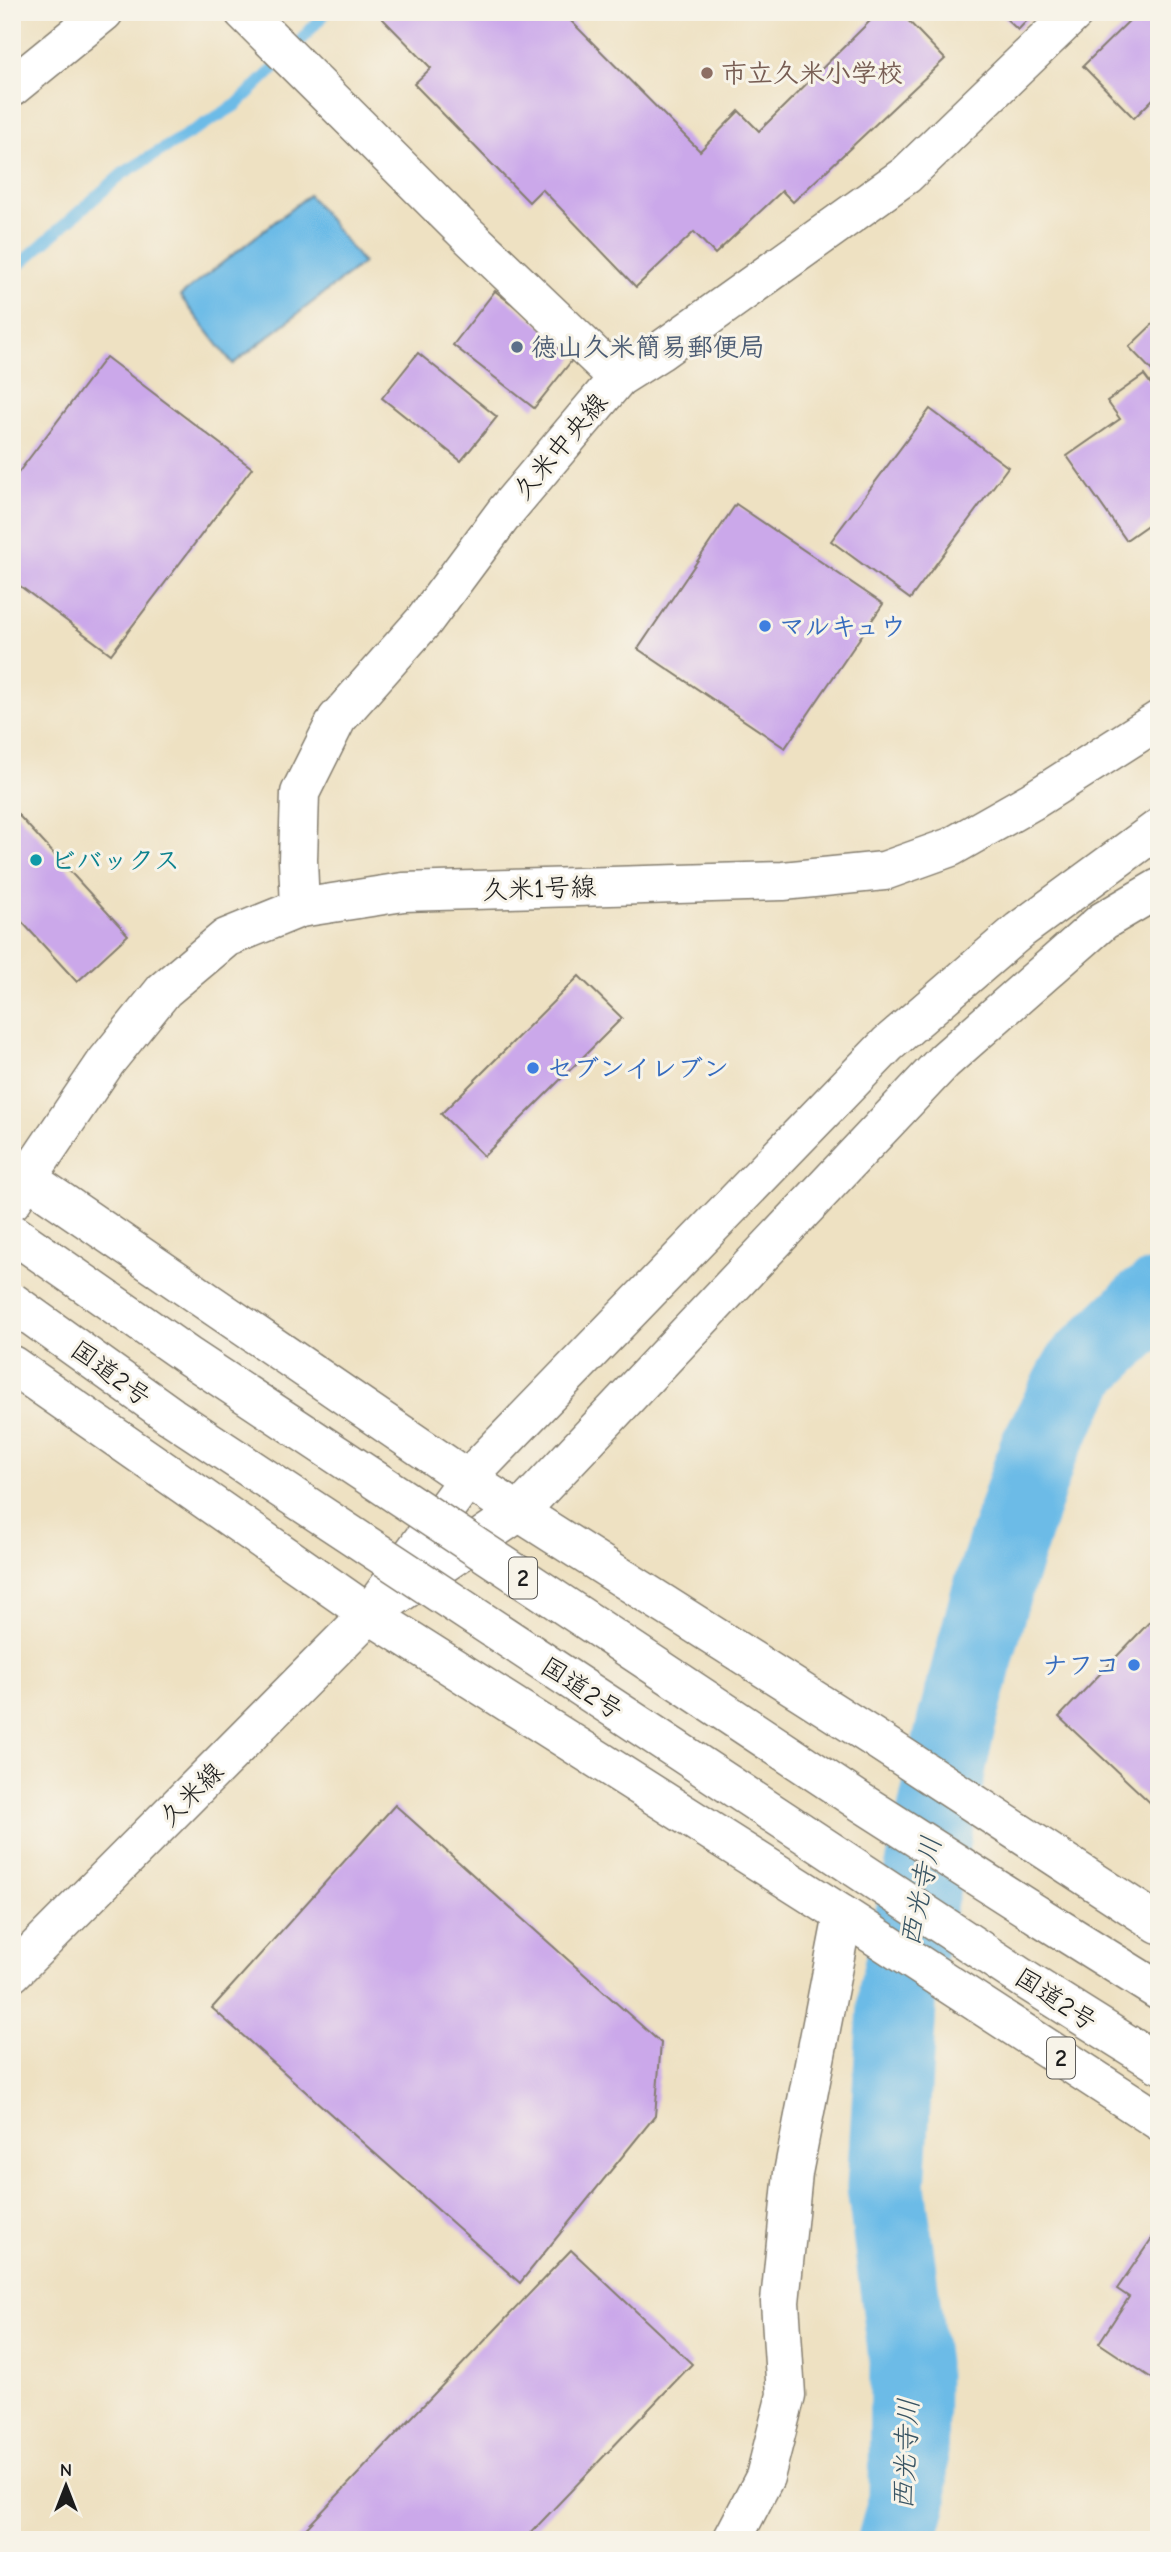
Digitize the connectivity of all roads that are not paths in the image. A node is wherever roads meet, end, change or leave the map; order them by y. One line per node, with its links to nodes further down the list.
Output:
1 (104, 12): 4 (main road)
2 (243, 12): 5 (main road)
3 (1075, 12): 5 (main road, 久米中央線)
4 (12, 87)
5 (618, 378): 9 (main road, 久米中央線)
6 (1159, 720): 9 (main road, 久米1号線)
7 (1159, 828): 14 (main road)
8 (1159, 888): 15 (main road)
9 (300, 908): 10 (main road, 久米1号線)
10 (18, 1182): 14 (main road, 2)
11 (12, 1233): 20 (main road, 2, bridge)
12 (12, 1302): 21 (main road, 国道2号 / 2, bridge)
13 (12, 1365): 16 (main road, 2)
14 (467, 1479): 15 (main road, 2); 16 (main road)
15 (519, 1512): 16 (main road); 18 (main road, 2)
16 (369, 1614): 17 (main road, 2); 19 (main road, 久米線)
17 (843, 1915): 22 (main road, 2); 23 (main road)
18 (1159, 1924)
19 (12, 1973)
20 (1159, 1991)
21 (1159, 2064)
22 (1159, 2121)
23 (732, 2540)

